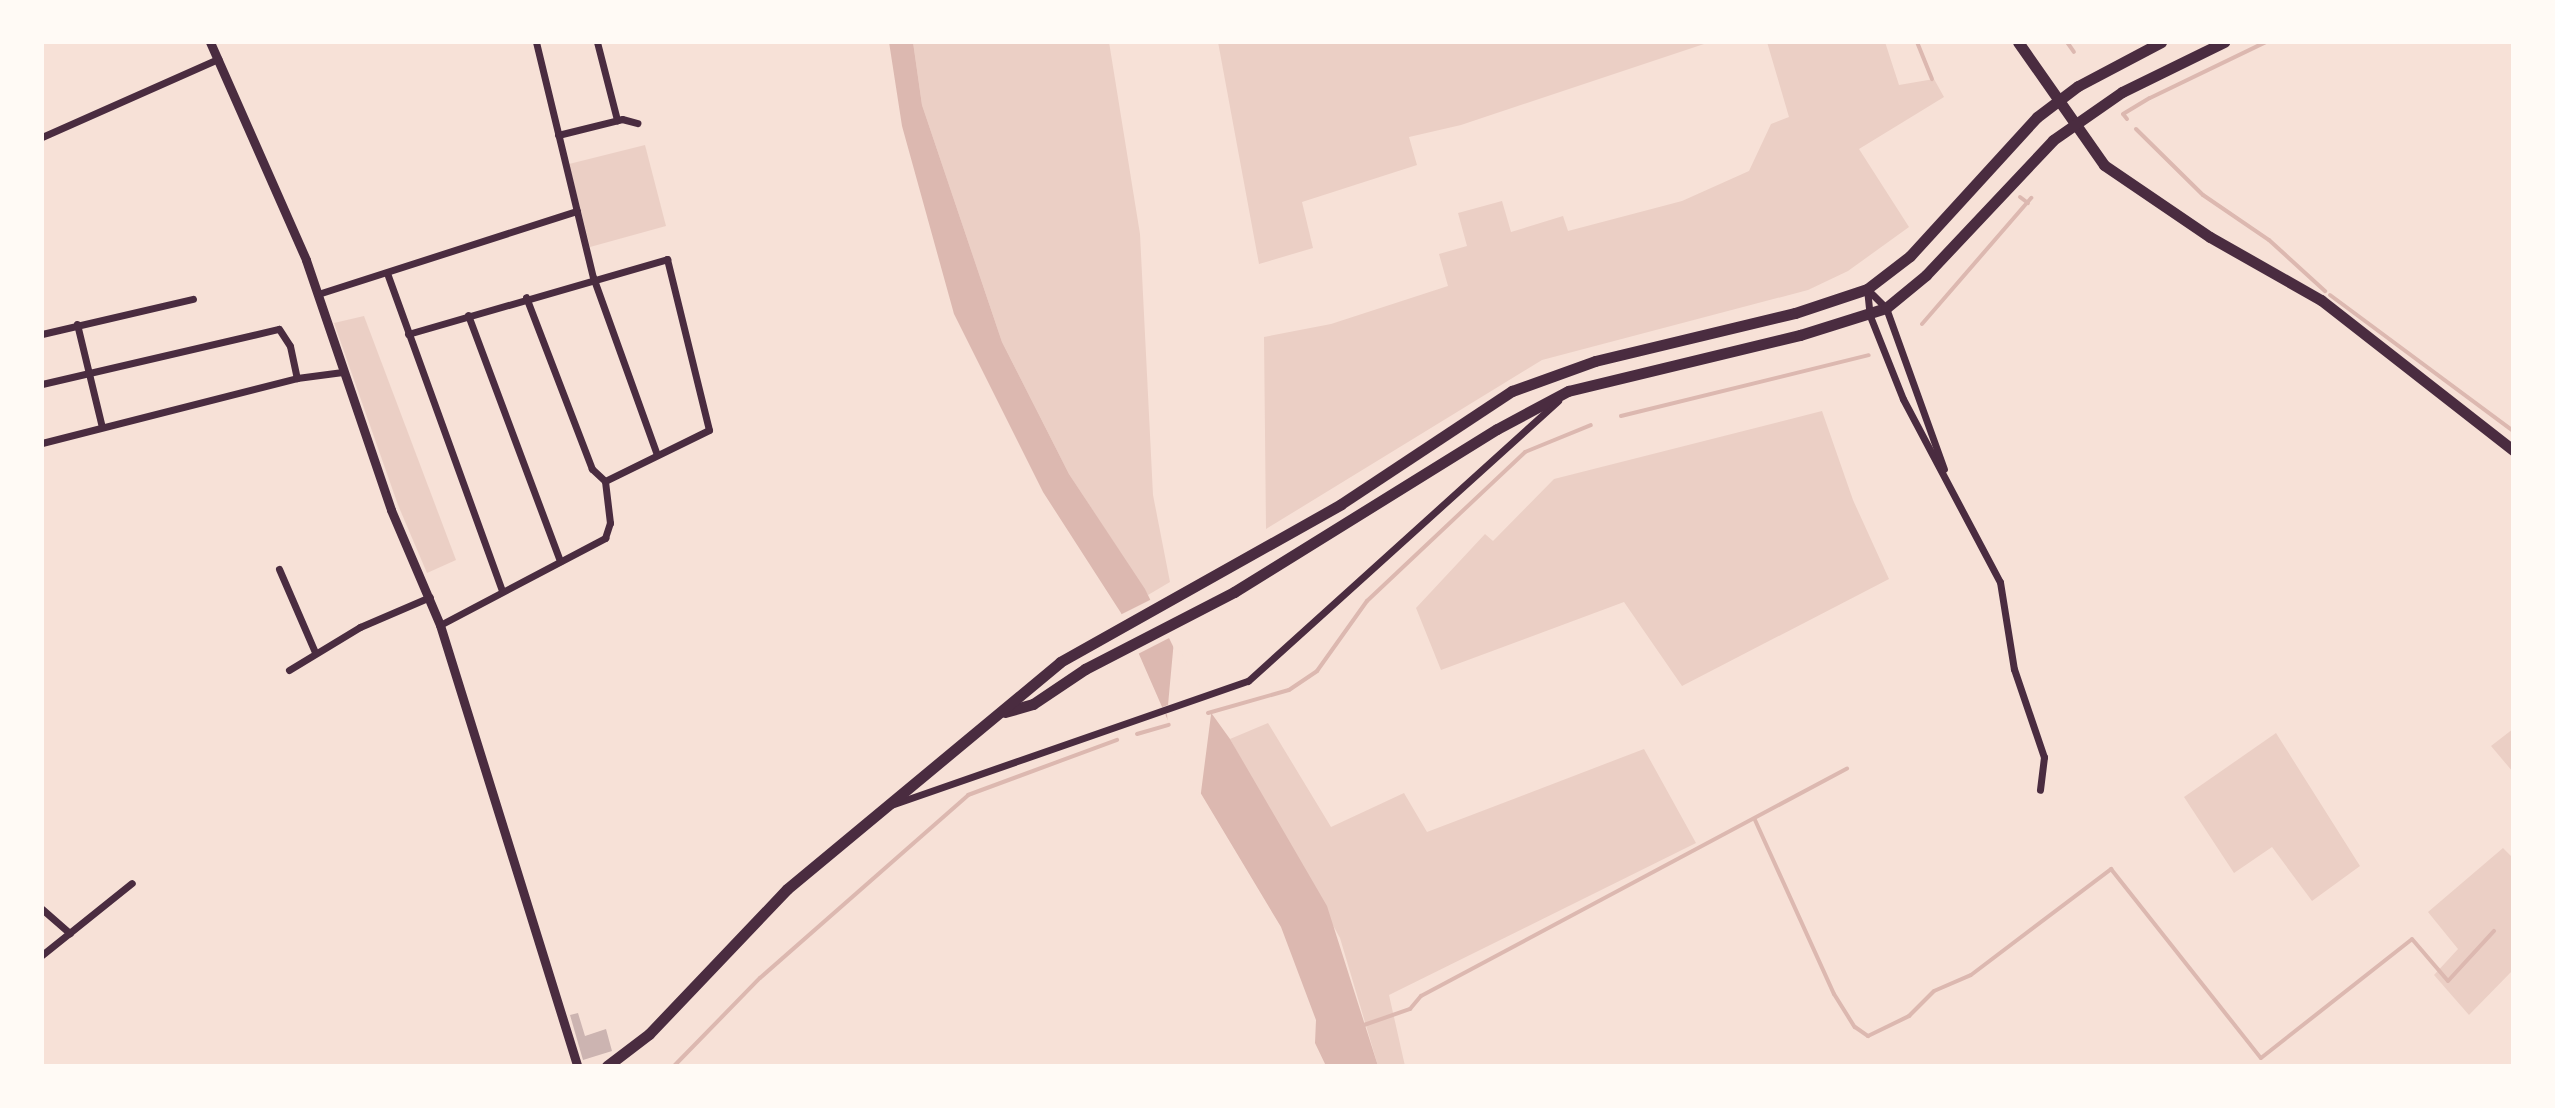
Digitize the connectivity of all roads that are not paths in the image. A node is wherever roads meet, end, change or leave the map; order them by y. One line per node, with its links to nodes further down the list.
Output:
1 (210, 42): 7 (street)
2 (536, 42): 12 (street)
3 (597, 42): 9 (street)
4 (2018, 42): 8 (main road)
5 (2161, 42): 8 (main road)
6 (2224, 42): 11 (main road)
7 (218, 59): 13 (street); 18 (street)
8 (2057, 101): 11 (main road); 17 (main road)
9 (617, 120): 10 (street); 12 (street)
10 (637, 123)
11 (2073, 124): 21 (main road); 34 (main road)
12 (558, 135): 14 (street)
13 (42, 137)
14 (577, 211): 15 (street); 16 (street)
15 (387, 273): 18 (street); 26 (street)
16 (593, 277): 19 (street); 35 (street); 35 (street)
17 (1867, 289): 21 (street); 23 (street); 45 (main road)
18 (318, 294): 28 (street)
19 (526, 297): 22 (street); 36 (street)
20 (193, 299): 24 (street)
21 (1886, 308): 23 (main road); 37 (street)
22 (468, 315): 26 (street); 38 (street)
23 (1870, 316): 31 (main road); 37 (street)
24 (77, 324): 25 (street); 27 (street)
25 (42, 334)
26 (408, 334): 40 (street)
27 (89, 372): 29 (street); 30 (street); 32 (street)
28 (343, 372): 29 (street); 41 (street)
29 (297, 378): 32 (street)
30 (42, 384)
31 (1568, 391): 45 (main road); 47 (street)
32 (102, 427): 33 (street)
33 (42, 443)
34 (2513, 450)
35 (657, 455): 36 (street)
36 (605, 481): 38 (street)
37 (1950, 490): 46 (street)
38 (560, 561): 40 (street)
39 (279, 569): 43 (street)
40 (502, 590): 42 (street)
41 (430, 597): 42 (street); 43 (street)
42 (440, 625): 52 (street)
43 (315, 652): 44 (street)
44 (289, 670)
45 (1004, 712): 47 (main road)
46 (2040, 790)
47 (880, 809): 53 (main road)
48 (132, 883): 50 (street)
49 (42, 909): 50 (street)
50 (70, 933): 51 (street)
51 (42, 955)
52 (577, 1066)
53 (607, 1066)

